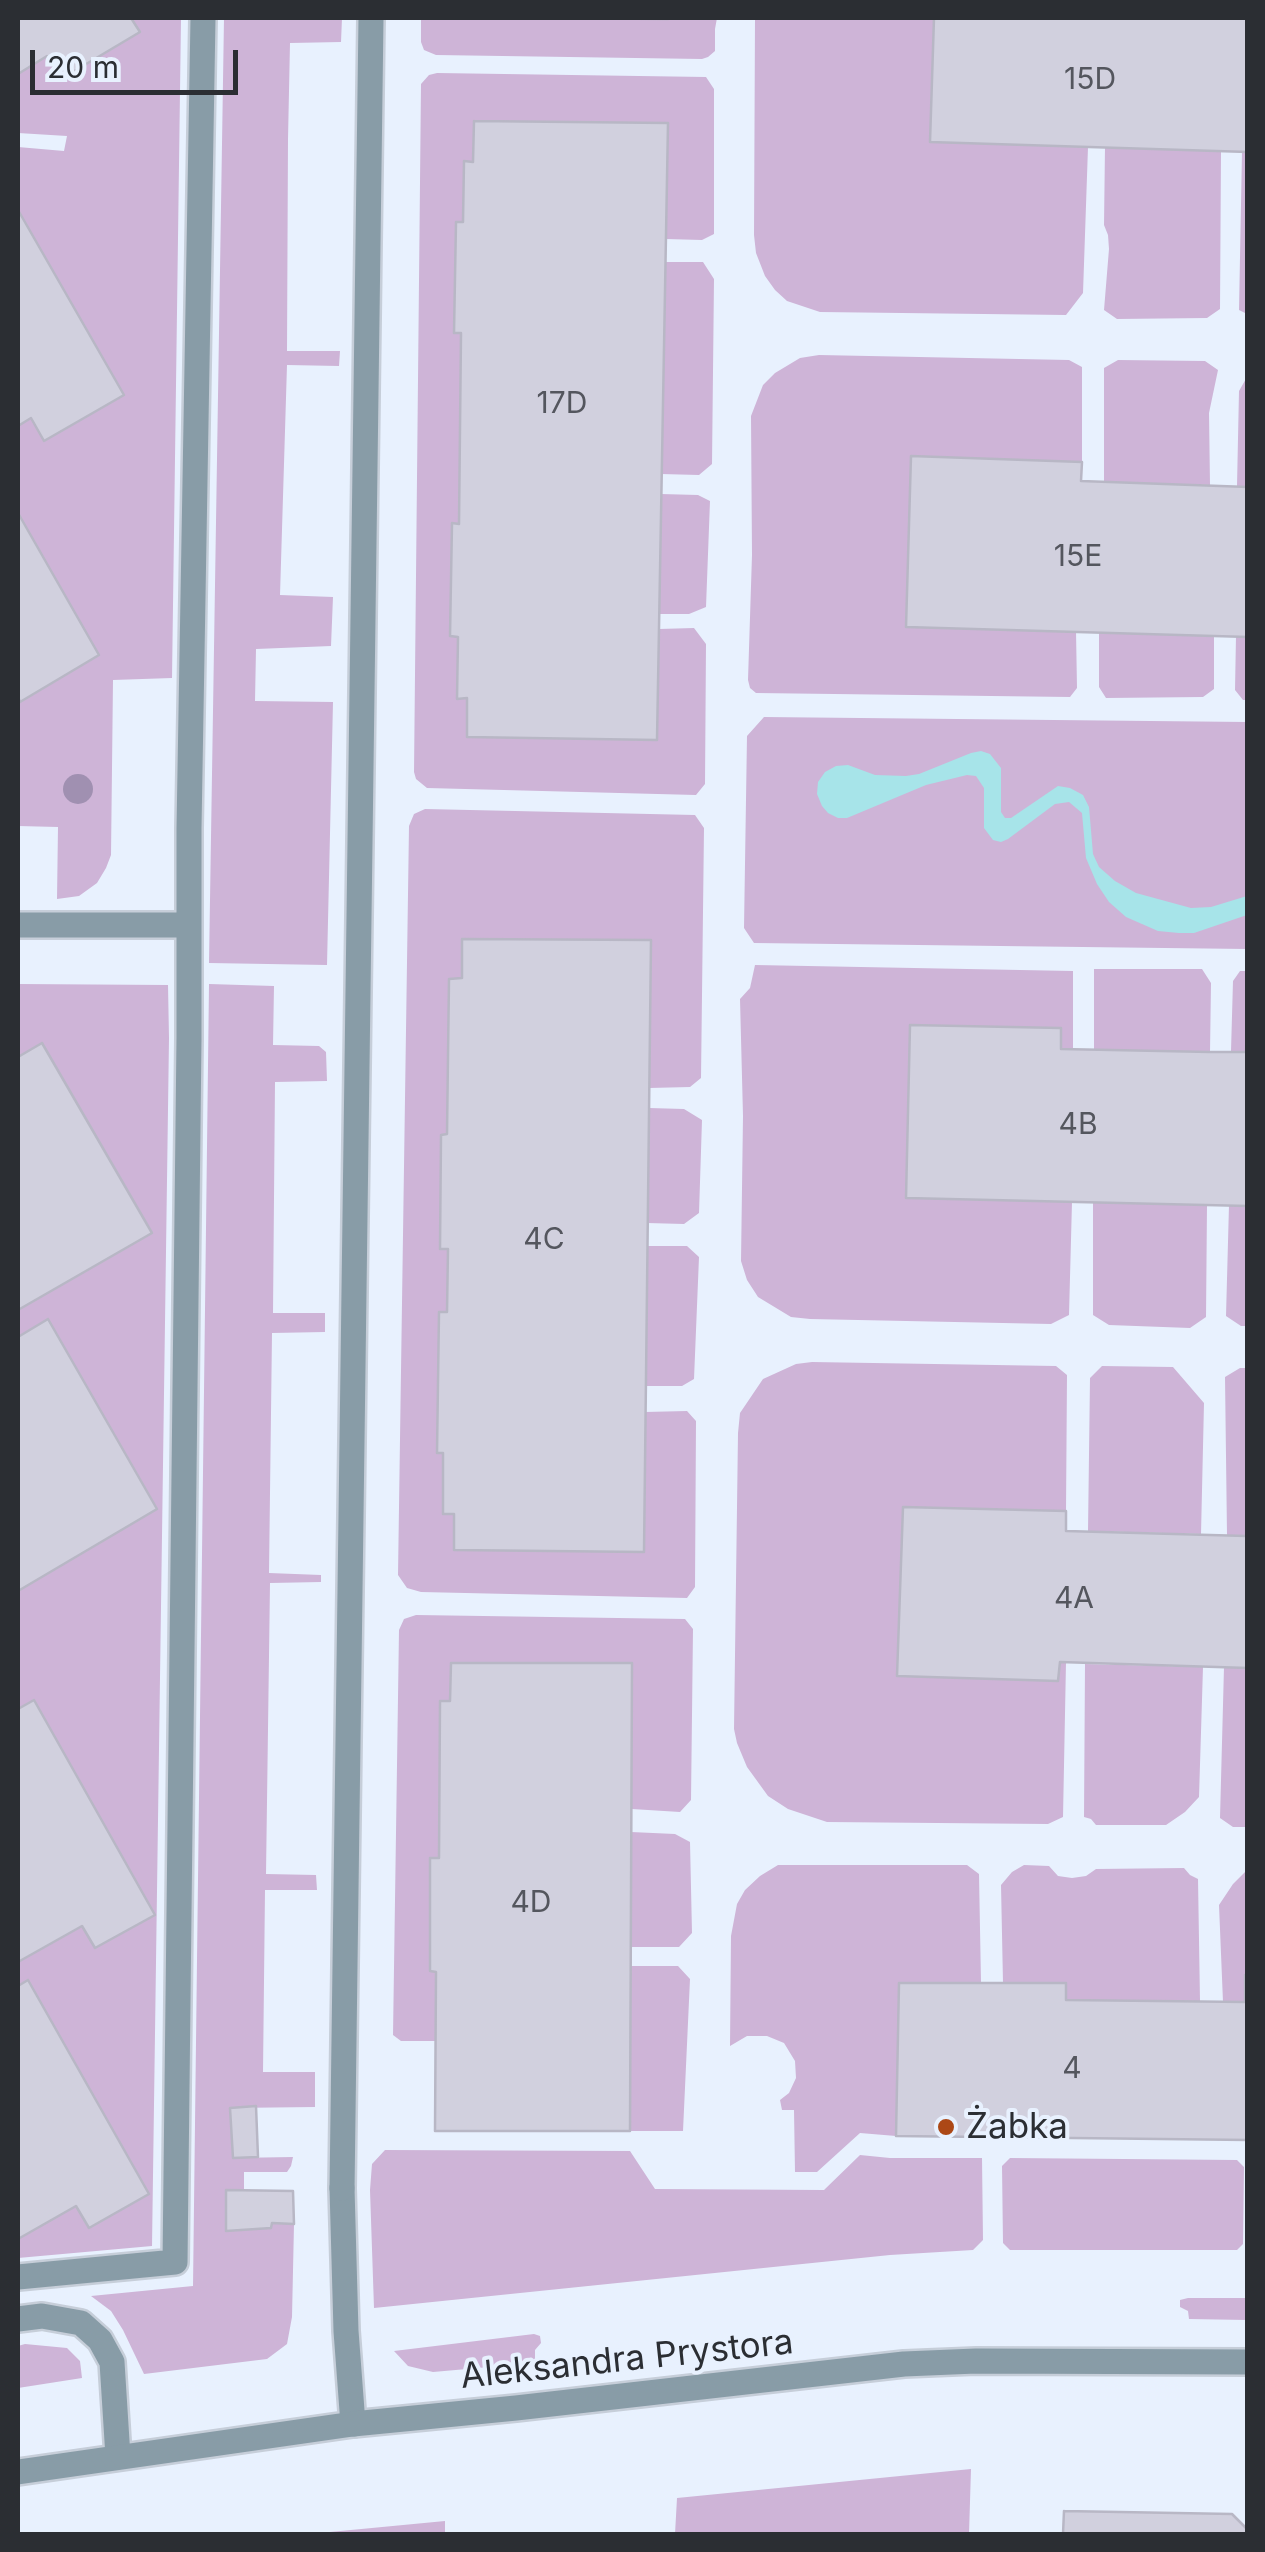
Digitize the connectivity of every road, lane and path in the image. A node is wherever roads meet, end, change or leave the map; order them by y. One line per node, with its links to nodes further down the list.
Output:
1 (202, 18): 4 (street)
2 (371, 18): 8 (street)
3 (18, 925): 4 (street)
4 (188, 926): 5 (street)
5 (18, 2277)
6 (18, 2320): 9 (street)
7 (1248, 2362): 8 (street, Aleksandra Prystora)
8 (353, 2424): 9 (street, Aleksandra Prystora)
9 (118, 2457): 10 (street, Aleksandra Prystora)
10 (18, 2472)

